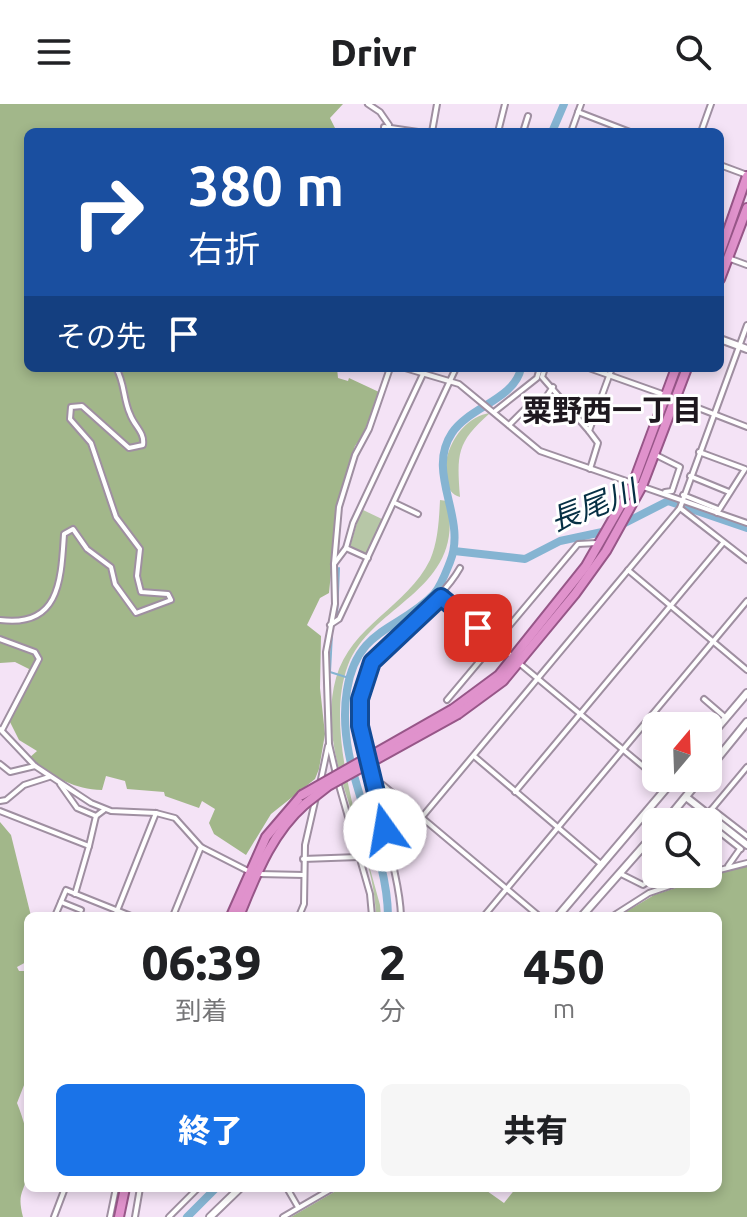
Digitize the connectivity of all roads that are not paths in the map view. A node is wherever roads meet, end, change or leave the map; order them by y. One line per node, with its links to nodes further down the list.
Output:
1 (368, 104): 8 (street)
2 (437, 104): 9 (street)
3 (505, 104): 10 (street)
4 (581, 104): 6 (street)
5 (711, 104): 14 (street)
6 (578, 112): 12 (street); 13 (street)
7 (528, 116): 11 (street)
8 (387, 127)
9 (434, 128)
10 (499, 128)
11 (524, 128)
12 (572, 128)
13 (620, 128)
14 (702, 128)
15 (724, 167): 16 (street)
16 (747, 176): 18 (highway)
17 (747, 208): 18 (highway)
18 (724, 256): 19 (street)
19 (747, 265)
20 (747, 325): 22 (street)
21 (724, 340): 22 (street)
22 (739, 346): 23 (street); 39 (street)
23 (747, 349)
24 (118, 372): 67 (street)
25 (388, 372): 61 (street)
26 (424, 372): 35 (street); 58 (street)
27 (455, 372): 35 (street)
28 (541, 372): 38 (street)
29 (543, 372): 36 (street)
30 (600, 372): 34 (street)
31 (610, 372): 34 (street)
32 (675, 372): 37 (highway)
33 (685, 372): 37 (highway)
34 (609, 375): 37 (street); 42 (street)
35 (453, 381): 38 (street); 51 (street)
36 (553, 387): 40 (street); 42 (street)
37 (670, 397): 39 (street); 44 (highway); 47 (highway)
38 (493, 412): 40 (street)
39 (714, 414): 41 (street); 43 (street)
40 (509, 425): 45 (street)
41 (747, 427)
42 (589, 431): 45 (street)
43 (699, 452): 46 (street); 49 (street)
44 (654, 454): 47 (highway); 48 (street)
45 (590, 469): 47 (street)
46 (690, 476): 49 (street); 50 (street)
47 (638, 485): 48 (street); 56 (highway); 72 (highway)
48 (662, 493): 50 (street)
49 (730, 493): 53 (street)
50 (682, 497): 52 (street); 53 (street)
51 (395, 503): 54 (street); 59 (street)
52 (680, 508): 57 (street); 63 (street)
53 (718, 511): 55 (street)
54 (418, 514)
55 (747, 523)
56 (602, 540): 71 (street); 72 (highway)
57 (723, 543): 60 (street); 66 (street)
58 (346, 548): 59 (street); 61 (street)
59 (368, 558): 68 (street)
60 (747, 560)
61 (334, 564): 68 (street)
62 (460, 568): 64 (street)
63 (628, 570): 66 (street); 74 (street)
64 (441, 597): 71 (street); 115 (street)
65 (747, 601): 70 (street)
66 (670, 606): 70 (street); 78 (street)
67 (0, 620)
68 (330, 625): 83 (street)
69 (0, 639): 82 (street)
70 (713, 642): 73 (street); 84 (street)
71 (496, 643): 72 (street); 77 (street)
72 (516, 660): 74 (street); 122 (highway, bridge)
73 (747, 670)
74 (537, 678): 78 (street); 86 (street)
75 (747, 693): 79 (street)
76 (704, 699): 79 (street)
77 (447, 700)
78 (579, 713): 84 (street); 94 (street)
79 (726, 718): 81 (street)
80 (747, 722): 85 (street)
81 (722, 723)
82 (1, 730): 89 (street)
83 (329, 744): 116 (street); 117 (street)
84 (623, 749): 87 (street); 108 (street)
85 (722, 753)
86 (474, 756): 94 (street); 106 (street)
87 (642, 765)
88 (1, 766): 89 (street)
89 (35, 766): 91 (street)
90 (747, 767): 101 (street)
91 (49, 777): 92 (street); 98 (street)
92 (60, 784): 102 (street); 105 (street)
93 (383, 785): 106 (street)
94 (515, 792): 108 (street)
95 (664, 792): 119 (street)
96 (690, 792): 97 (street)
97 (686, 797): 99 (street); 100 (street)
98 (0, 801)
99 (677, 808)
100 (696, 808)
101 (714, 808)
102 (104, 810): 104 (street); 105 (street)
103 (0, 811): 111 (street)
104 (156, 813): 112 (street); 133 (street)
105 (96, 816): 111 (street)
106 (421, 817): 115 (street); 127 (street)
107 (722, 825): 110 (street)
108 (558, 827): 119 (street); 127 (street)
109 (722, 831): 113 (street)
110 (747, 836)
111 (89, 846): 128 (street)
112 (201, 847): 122 (street); 134 (street)
113 (743, 847): 120 (street)
114 (642, 849): 123 (street)
115 (390, 851): 116 (street); 139 (street)
116 (360, 857): 117 (street); 138 (street)
117 (303, 859): 124 (street)
118 (747, 863): 120 (street)
119 (602, 865): 142 (street)
120 (728, 866): 121 (street)
121 (722, 868)
122 (252, 872): 124 (street); 135 (highway); 136 (highway)
123 (621, 874): 125 (street); 143 (street)
124 (304, 875): 137 (street)
125 (642, 884)
126 (664, 888): 144 (street)
127 (506, 889): 140 (street); 141 (street)
128 (75, 894): 129 (street); 132 (street)
129 (61, 902): 130 (street); 131 (street)
130 (81, 910)
131 (57, 912)
132 (114, 912)
133 (116, 912)
134 (175, 912)
135 (233, 912)
136 (240, 912)
137 (301, 912)
138 (372, 912)
139 (400, 912)
140 (487, 912)
141 (534, 912)
142 (561, 912)
143 (586, 912)
144 (619, 912)
145 (63, 1192): 155 (street)
146 (115, 1192): 156 (street)
147 (127, 1192): 157 (highway)
148 (139, 1192): 158 (street)
149 (190, 1192): 153 (street)
150 (236, 1192): 160 (street)
151 (289, 1192): 154 (street)
152 (326, 1192): 154 (street)
153 (193, 1194): 159 (street)
154 (298, 1208): 161 (street)
155 (54, 1217)
156 (110, 1217)
157 (122, 1217)
158 (135, 1217)
159 (169, 1217)
160 (210, 1217)
161 (283, 1217)

